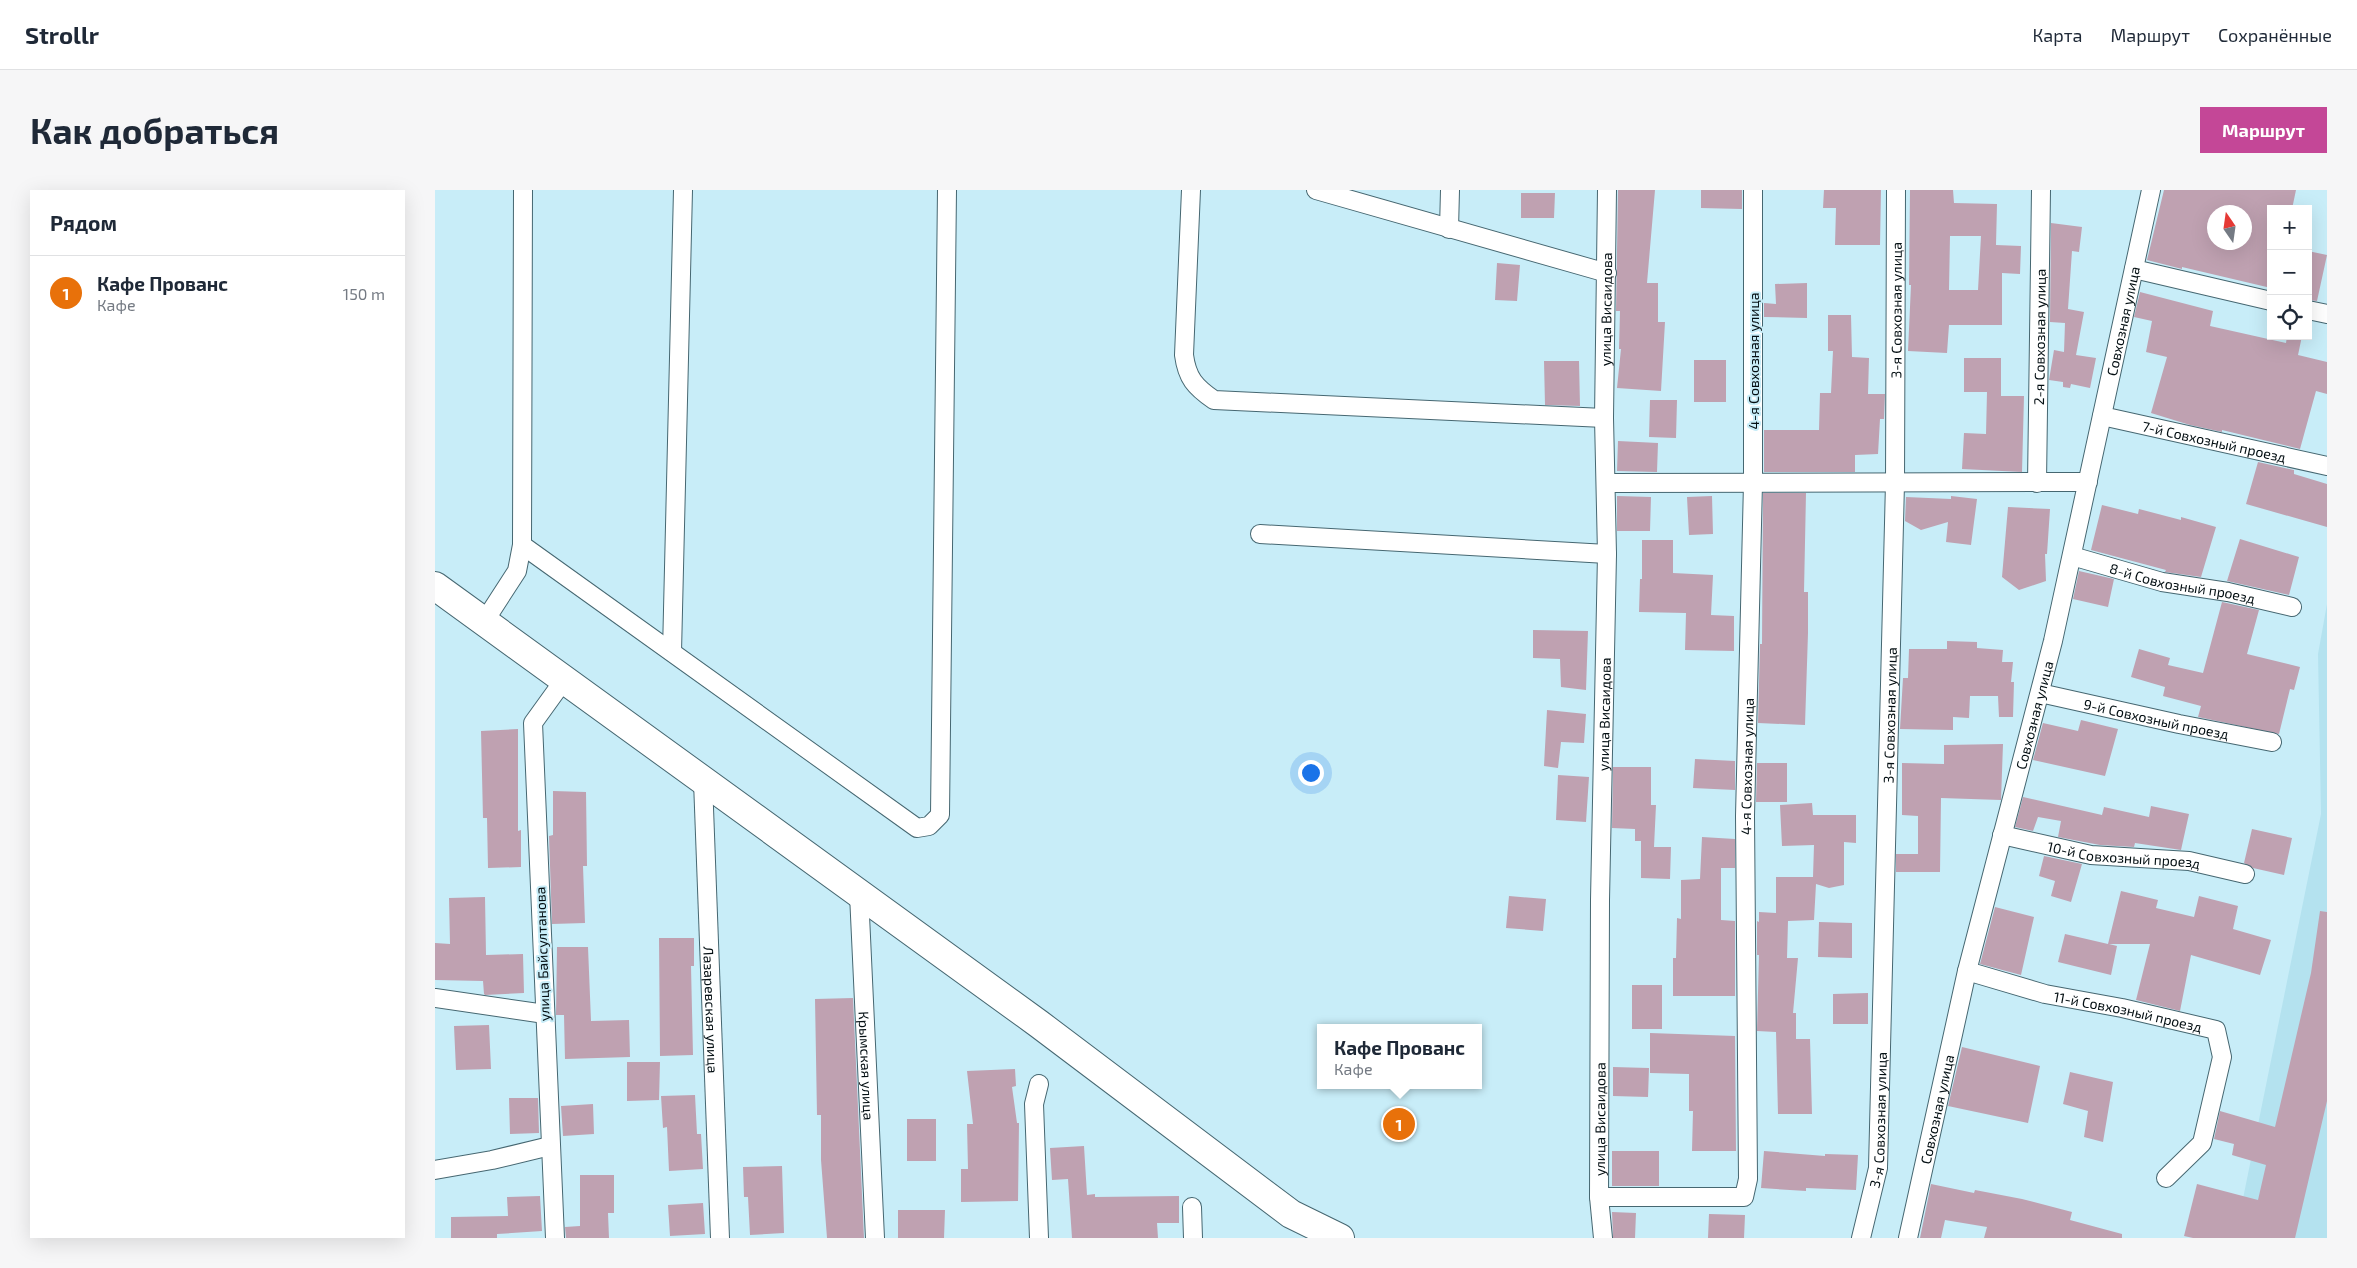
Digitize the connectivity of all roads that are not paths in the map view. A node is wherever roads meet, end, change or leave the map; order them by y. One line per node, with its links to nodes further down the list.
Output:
1 (523, 190): 27 (street)
2 (683, 190): 33 (street)
3 (947, 190): 33 (street)
4 (1191, 190): 19 (street)
5 (1316, 190): 12 (street)
6 (1450, 190): 12 (street)
7 (1607, 190): 14 (street, улица Висаидова)
8 (1753, 190): 25 (street, 4-я Совхозная улица)
9 (1896, 190): 21 (street, 3-я Совхозная улица)
10 (2041, 190): 22 (street, 2-я Совхозная улица)
11 (2151, 190): 13 (street, Совхозная улица)
12 (1449, 229): 14 (street)
13 (2134, 269): 15 (street); 18 (street, Совхозная улица)
14 (1607, 273): 19 (street, улица Висаидова)
15 (2267, 300)
16 (2312, 311): 17 (street)
17 (2327, 314)
18 (2102, 416): 20 (street, 7-й Совхозный проезд); 23 (street, Совхозная улица)
19 (1604, 418): 24 (street, улица Висаидова)
20 (2327, 466)
21 (1895, 482): 22 (street); 25 (street); 59 (street, 3-я Совхозная улица)
22 (2037, 482): 23 (street)
23 (2088, 482): 29 (street, Совхозная улица)
24 (1606, 483): 25 (street); 28 (street, улица Висаидова)
25 (1753, 483): 48 (street, 4-я Совхозная улица)
26 (1260, 534): 28 (street)
27 (522, 545): 32 (street); 33 (street)
28 (1607, 554): 48 (street, улица Висаидова)
29 (2072, 556): 31 (street, 8-й Совхозный проезд); 35 (street, Совхозная улица)
30 (435, 586): 32 (main road)
31 (2292, 607)
32 (484, 622): 34 (main road)
33 (672, 652)
34 (564, 680): 37 (main road); 43 (street, улица Байсултанова)
35 (2039, 693): 36 (street, 9-й Совхозный проезд); 38 (street, Совхозная улица)
36 (2272, 742)
37 (703, 781): 40 (main road); 52 (street, Лазаревская улица)
38 (2003, 835): 39 (street, 10-й Совхозный проезд); 41 (street, Совхозная улица)
39 (2245, 874)
40 (859, 894): 50 (main road); 53 (street, Крымская улица)
41 (1967, 971): 47 (street, 11-й Совхозный проезд); 60 (street, Совхозная улица)
42 (435, 998): 43 (street)
43 (545, 1014): 45 (street, улица Байсултанова)
44 (1039, 1084): 54 (street)
45 (551, 1146): 46 (street); 51 (street, улица Байсултанова)
46 (435, 1170)
47 (2166, 1178)
48 (1599, 1198): 58 (street, улица Висаидова)
49 (1192, 1207): 55 (street)
50 (1291, 1214): 56 (main road); 57 (main road)
51 (555, 1238)
52 (721, 1238)
53 (875, 1238)
54 (1039, 1238)
55 (1193, 1238)
56 (1310, 1238)
57 (1340, 1238)
58 (1603, 1238)
59 (1861, 1238)
60 (1908, 1238)

